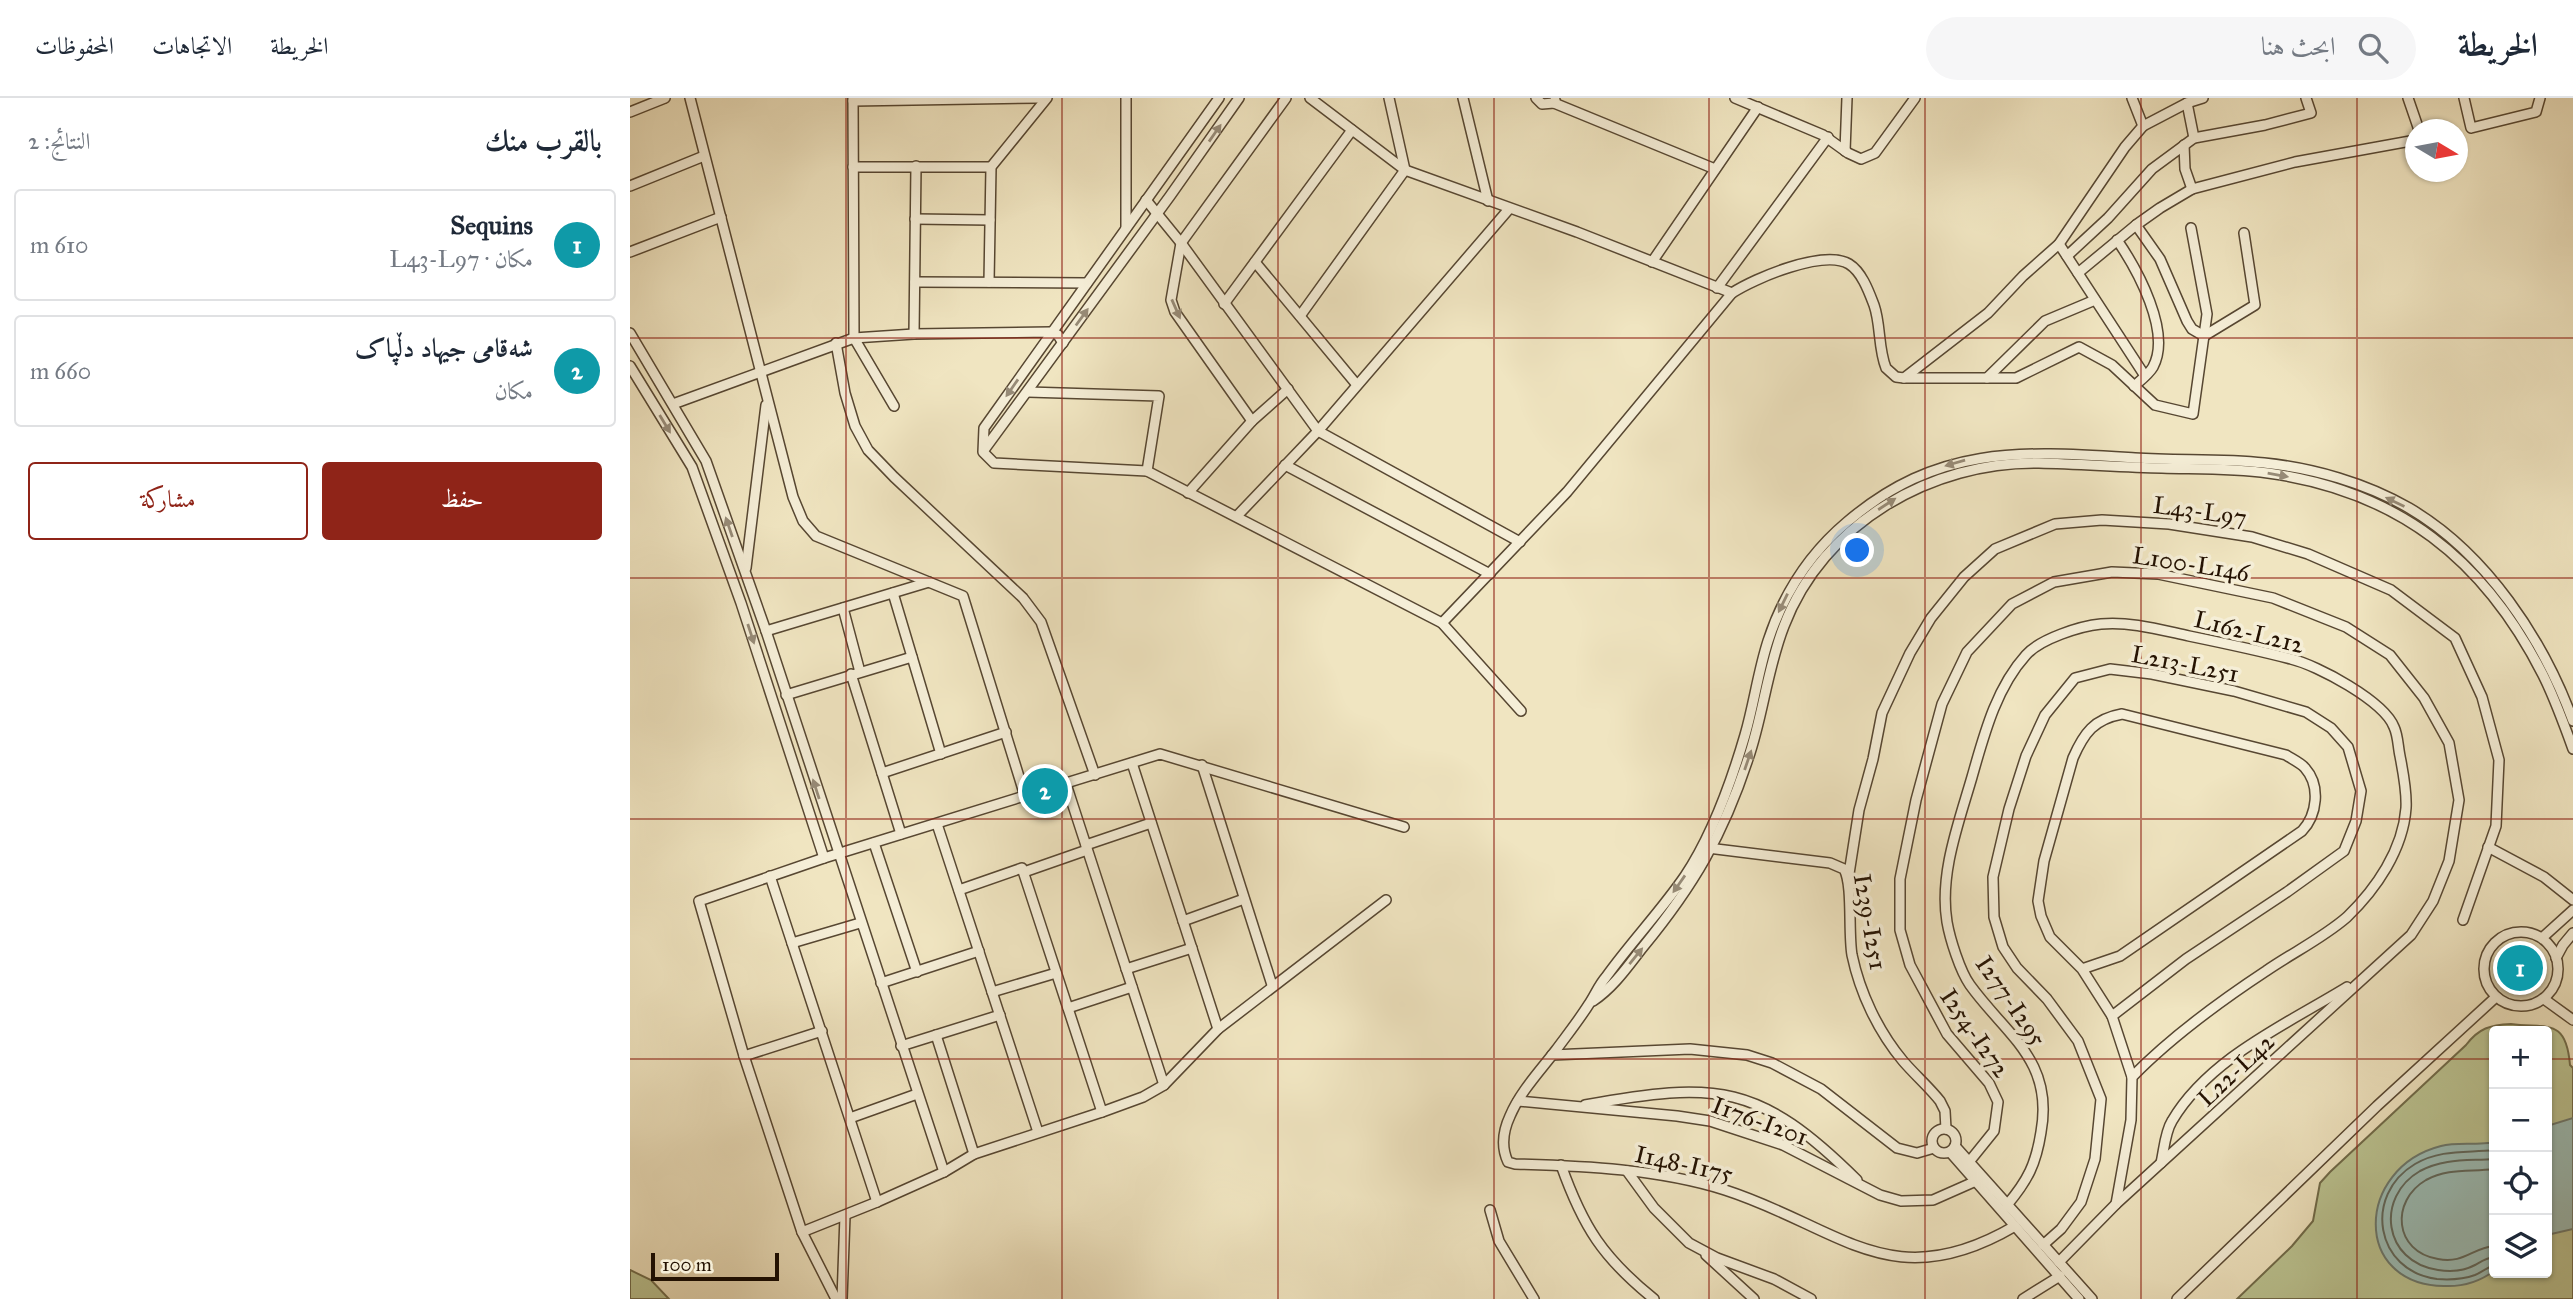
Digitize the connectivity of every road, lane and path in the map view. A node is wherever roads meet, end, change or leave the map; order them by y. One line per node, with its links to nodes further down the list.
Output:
1 (666, 98): 27 (street)
2 (690, 98): 36 (street)
3 (991, 98): 4 (street); 23 (street)
4 (1039, 98)
5 (1047, 98): 39 (street)
6 (1126, 98): 52 (street)
7 (1219, 98): 44 (street)
8 (1239, 98): 47 (street, one-way to 8)
9 (1286, 98): 56 (street)
10 (1311, 98): 30 (street)
11 (1389, 98): 41 (street)
12 (1463, 98): 45 (street)
13 (1536, 98): 24 (street)
14 (1735, 98): 26 (street)
15 (1847, 98): 35 (street)
16 (1915, 98): 35 (street)
17 (2132, 98): 29 (street)
18 (2203, 98): 25 (street)
19 (2306, 98): 32 (street)
20 (2408, 98): 28 (street)
21 (2464, 98): 22 (street)
22 (2540, 98)
23 (853, 99): 38 (street)
24 (1554, 100): 40 (street)
25 (2187, 103): 29 (street); 32 (street)
26 (1758, 107): 31 (street); 40 (street)
27 (630, 111)
28 (2415, 119)
29 (2143, 126): 57 (street)
30 (1352, 130): 41 (street); 60 (street)
31 (1828, 137): 35 (street); 66 (street)
32 (2194, 138): 34 (street)
33 (2405, 142): 43 (street)
34 (2184, 145): 43 (street); 59 (street)
35 (1845, 151)
36 (704, 156): 42 (street); 48 (street)
37 (916, 166): 38 (street); 39 (street); 49 (street)
38 (853, 167): 75 (street)
39 (990, 167): 50 (street)
40 (1716, 169): 61 (street)
41 (1405, 170): 45 (street); 70 (street)
42 (630, 186)
43 (2192, 189): 51 (street)
44 (1146, 200): 47 (street); 52 (street)
45 (1488, 201): 46 (street)
46 (1509, 209): 61 (street); 83 (street)
47 (1158, 213): 56 (street); 77 (street, one-way to 47)
48 (721, 217): 58 (street); 79 (street)
49 (915, 219): 50 (street); 63 (street)
50 (990, 220): 64 (street)
51 (2136, 225): 55 (street); 74 (street)
52 (1126, 228): 65 (street)
53 (2190, 228): 74 (street)
54 (2244, 233): 74 (street)
55 (2117, 240): 62 (street); 80 (street)
56 (1181, 243): 69 (street); 90 (street, one-way to 90)
57 (2059, 244): 59 (street); 81 (street)
58 (630, 253)
59 (2067, 256): 62 (street)
60 (1255, 262): 69 (street); 70 (street)
61 (1652, 262): 66 (street)
62 (2078, 274): 68 (street)
63 (915, 282): 64 (street); 73 (street)
64 (989, 282): 65 (street)
65 (1087, 283): 71 (street)
66 (1717, 288): 67 (street)
67 (1732, 293): 81 (street); 99 (street)
68 (2095, 300): 80 (street); 82 (street)
69 (1224, 304): 85 (street)
70 (1300, 316): 83 (street)
71 (1051, 332): 73 (street); 77 (street); 92 (street, one-way to 92)
72 (630, 333): 88 (street)
73 (914, 334): 75 (street)
74 (2204, 336): 84 (street)
75 (854, 338): 76 (street); 89 (street)
76 (836, 343): 79 (street); 118 (street)
77 (1063, 343): 86 (street)
78 (630, 366): 95 (street, one-way to 95)
79 (760, 373): 87 (street); 88 (street)
80 (2145, 376): 84 (street)
81 (1904, 378): 82 (street)
82 (1987, 378): 84 (street)
83 (1357, 385): 91 (street)
84 (2134, 386)
85 (1288, 388): 90 (street); 91 (street)
86 (1028, 392): 92 (street); 96 (street)
87 (767, 398): 100 (street); 102 (street)
88 (673, 404): 93 (street)
89 (894, 406)
90 (1252, 421): 97 (street)
91 (1318, 431): 94 (street); 99 (street)
92 (984, 452): 96 (street)
93 (706, 461): 95 (street); 100 (street, one-way to 93)
94 (1285, 466): 98 (street); 101 (street)
95 (692, 467): 131 (street, one-way to 131)
96 (1147, 471): 97 (street)
97 (1188, 493): 98 (street)
98 (1237, 516): 105 (street)
99 (1520, 542): 101 (street)
100 (746, 573): 106 (street)
101 (1490, 574): 105 (street)
102 (929, 582): 103 (street); 112 (street)
103 (893, 593): 104 (street); 107 (street)
104 (843, 608): 106 (street); 108 (street)
105 (1442, 623): 110 (street)
106 (766, 631): 109 (street)
107 (912, 657): 108 (street); 114 (street)
108 (855, 673): 109 (street); 117 (street)
109 (786, 695): 130 (street, one-way to 109)
110 (1521, 711)
111 (2568, 718): 113 (street, I148-I175); 127 (street, I148-I175)
112 (1006, 733): 114 (street); 120 (street)
113 (2573, 749)
114 (941, 754): 117 (street)
115 (1132, 763): 116 (street); 118 (street); 121 (street)
116 (1202, 765): 123 (street); 137 (street)
117 (882, 774): 124 (street)
118 (1095, 775): 119 (street)
119 (1066, 784): 120 (street); 126 (street)
120 (1025, 796): 122 (street)
121 (1151, 823): 126 (street); 143 (street)
122 (937, 824): 124 (street); 136 (street)
123 (1404, 827)
124 (901, 834): 125 (street)
125 (874, 843): 130 (street); 153 (street)
126 (1087, 847): 132 (street); 151 (street)
127 (1707, 847): 135 (street, I239-I251); 170 (street, I148-I175)
128 (2488, 847): 135 (street, L43-L97); 139 (street); 142 (street, L43-L97)
129 (1951, 852): 172 (street, L162-L212); 193 (street, I277-I295)
130 (837, 854): 131 (street); 144 (street)
131 (824, 858): 133 (street)
132 (1024, 872): 136 (street); 154 (street)
133 (770, 876): 147 (street); 171 (street)
134 (1900, 879): 140 (street, L100-L146); 184 (street, I254-I272)
135 (1848, 880): 179 (street, I239-I251)
136 (958, 890): 149 (street)
137 (1244, 899): 143 (street); 157 (street)
138 (1386, 900): 157 (street)
139 (2573, 900)
140 (2433, 901): 155 (street, L22-L42)
141 (2573, 910): 146 (street)
142 (2463, 920)
143 (1183, 921): 148 (street)
144 (860, 923): 147 (street); 156 (street)
145 (2573, 933): 150 (street)
146 (2542, 938): 150 (street); 160 (street)
147 (792, 943): 167 (street)
148 (1192, 948): 151 (street); 166 (street)
149 (979, 951): 153 (street); 159 (street)
150 (2556, 958): 161 (street)
151 (1126, 969): 158 (street)
152 (2082, 969): 152 (street); 164 (street)
153 (917, 972): 156 (street)
154 (1056, 973): 159 (street); 162 (street)
155 (2366, 976): 185 (street, L22-L42); 185 (street)
156 (881, 984): 169 (street)
157 (1272, 985): 166 (street)
158 (1132, 987): 162 (street); 173 (street)
159 (992, 992): 163 (street)
160 (2496, 997): 161 (street); 211 (street)
161 (2544, 999): 165 (street)
162 (1068, 1008): 177 (street)
163 (1000, 1015): 168 (street); 180 (street)
164 (2112, 1016): 172 (street); 198 (street, L213-L251)
165 (2573, 1020)
166 (1218, 1029): 173 (street)
167 (821, 1031): 171 (street); 178 (street)
168 (936, 1035): 169 (street); 183 (street)
169 (901, 1046): 174 (street)
170 (1552, 1055): 175 (street, I148-I175); 181 (street)
171 (744, 1056): 197 (street)
172 (2132, 1077): 192 (street)
173 (1164, 1085): 177 (street)
174 (917, 1094): 178 (street); 188 (street)
175 (1518, 1101): 176 (street, I176-I201); 186 (street, I148-I175)
176 (1572, 1107): 190 (street, I176-I201); 190 (street)
177 (1102, 1112): 180 (street)
178 (850, 1118): 191 (street)
179 (1946, 1129): 181 (street); 182 (street)
180 (1038, 1132): 183 (street)
181 (1934, 1148): 182 (street)
182 (1953, 1149): 184 (street); 189 (street)
183 (974, 1154): 188 (street)
184 (1969, 1162): 193 (street)
185 (2160, 1164): 192 (street, L22-L42)
186 (1561, 1165): 187 (street, I148-I175); 205 (street)
187 (1627, 1171): 196 (street, I148-I175); 199 (street)
188 (944, 1172): 191 (street)
189 (1976, 1181): 190 (street, I176-I201); 196 (street)
190 (1863, 1186)
191 (877, 1202): 195 (street)
192 (2116, 1204): 200 (street, L22-L42)
193 (2007, 1205): 198 (street)
194 (1490, 1210): 204 (street)
195 (845, 1216): 197 (street); 203 (street)
196 (2015, 1226): 201 (street)
197 (803, 1232): 202 (street)
198 (2043, 1245): 200 (street)
199 (1700, 1250): 206 (street); 207 (street)
200 (2059, 1262): 210 (street)
201 (2060, 1276): 208 (street); 209 (street)
202 (836, 1299)
203 (842, 1299)
204 (1534, 1299)
205 (1654, 1299)
206 (1754, 1299)
207 (1811, 1299)
208 (2023, 1299)
209 (2080, 1299)
210 (2092, 1299)
211 (2176, 1299)

